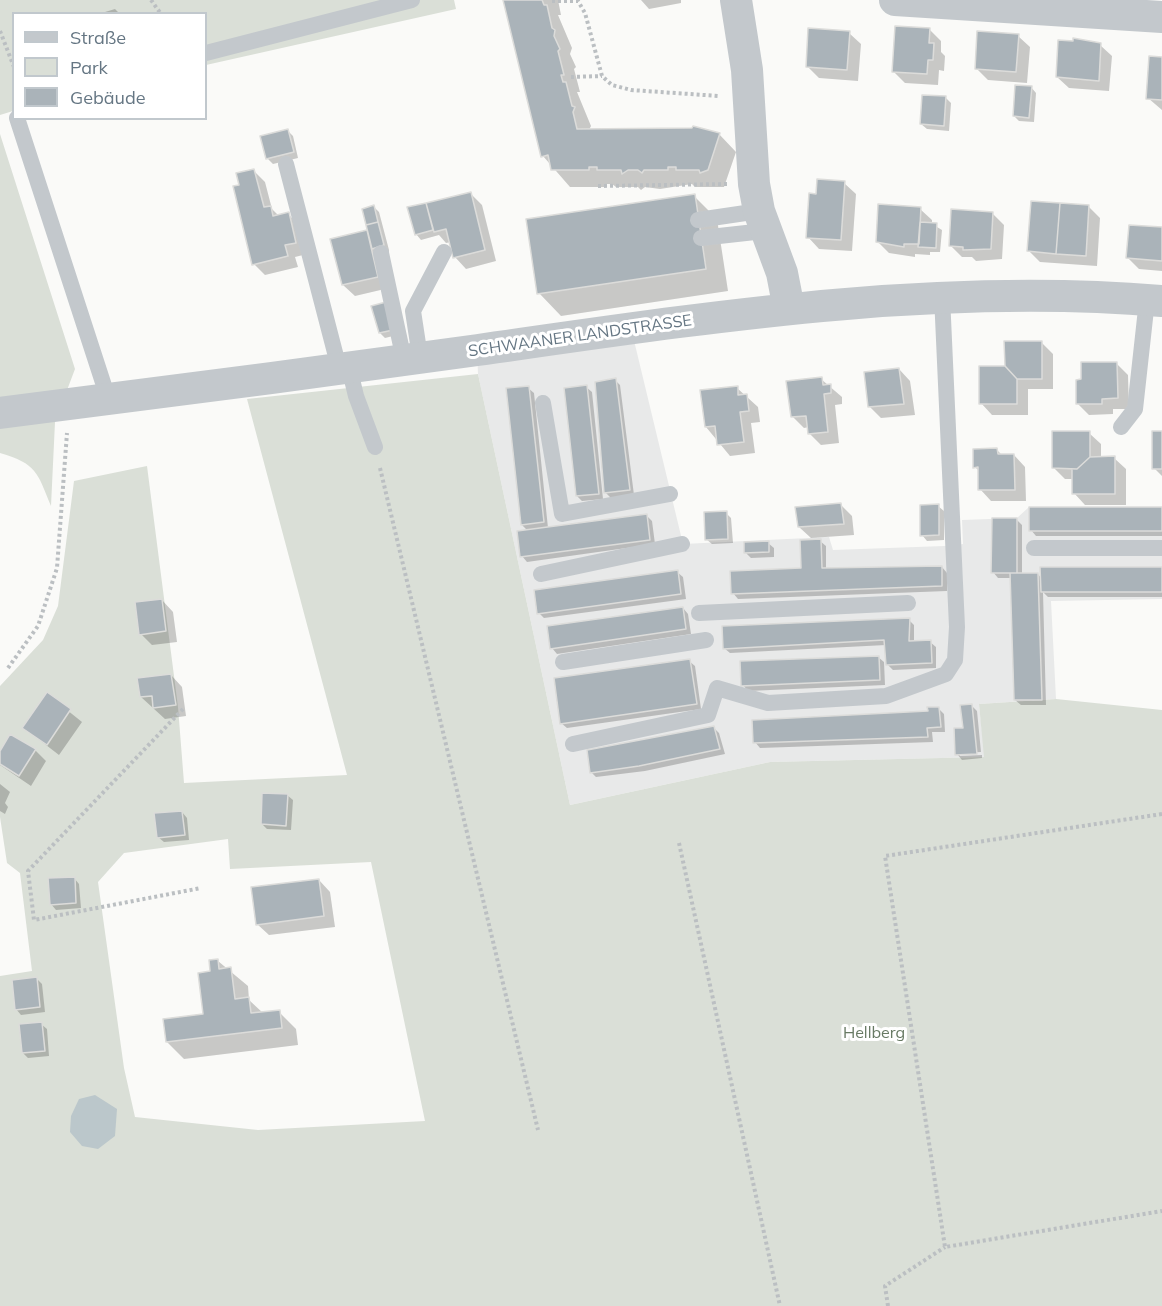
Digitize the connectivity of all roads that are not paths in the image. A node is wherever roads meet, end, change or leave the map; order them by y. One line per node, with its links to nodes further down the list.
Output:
1 (412, 0): 5 (lane)
2 (736, 0): 8 (street)
3 (895, 0): 4 (street)
4 (1162, 18)
5 (207, 53)
6 (18, 120): 18 (lane)
7 (286, 164): 17 (lane)
8 (759, 209): 9 (lane); 10 (lane); 15 (street)
9 (698, 220)
10 (701, 238)
11 (444, 252): 16 (lane)
12 (381, 253): 16 (lane)
13 (942, 296): 14 (street, SCHWAANER LANDSTRASSE); 15 (street, SCHWAANER LANDSTRASSE); 32 (lane)
14 (1154, 301): 21 (lane)
15 (789, 309): 16 (street, SCHWAANER LANDSTRASSE)
16 (412, 358): 17 (street, SCHWAANER LANDSTRASSE)
17 (344, 367): 18 (street, SCHWAANER LANDSTRASSE); 22 (lane)
18 (108, 398): 20 (street, SCHWAANER LANDSTRASSE)
19 (543, 403): 23 (lane)
20 (0, 413)
21 (1122, 427)
22 (375, 447)
23 (670, 495)
24 (682, 544): 27 (lane)
25 (1034, 548): 26 (lane)
26 (1162, 548)
27 (541, 574)
28 (908, 603): 29 (lane)
29 (699, 613)
30 (706, 640): 31 (lane)
31 (563, 662)
32 (573, 744)

